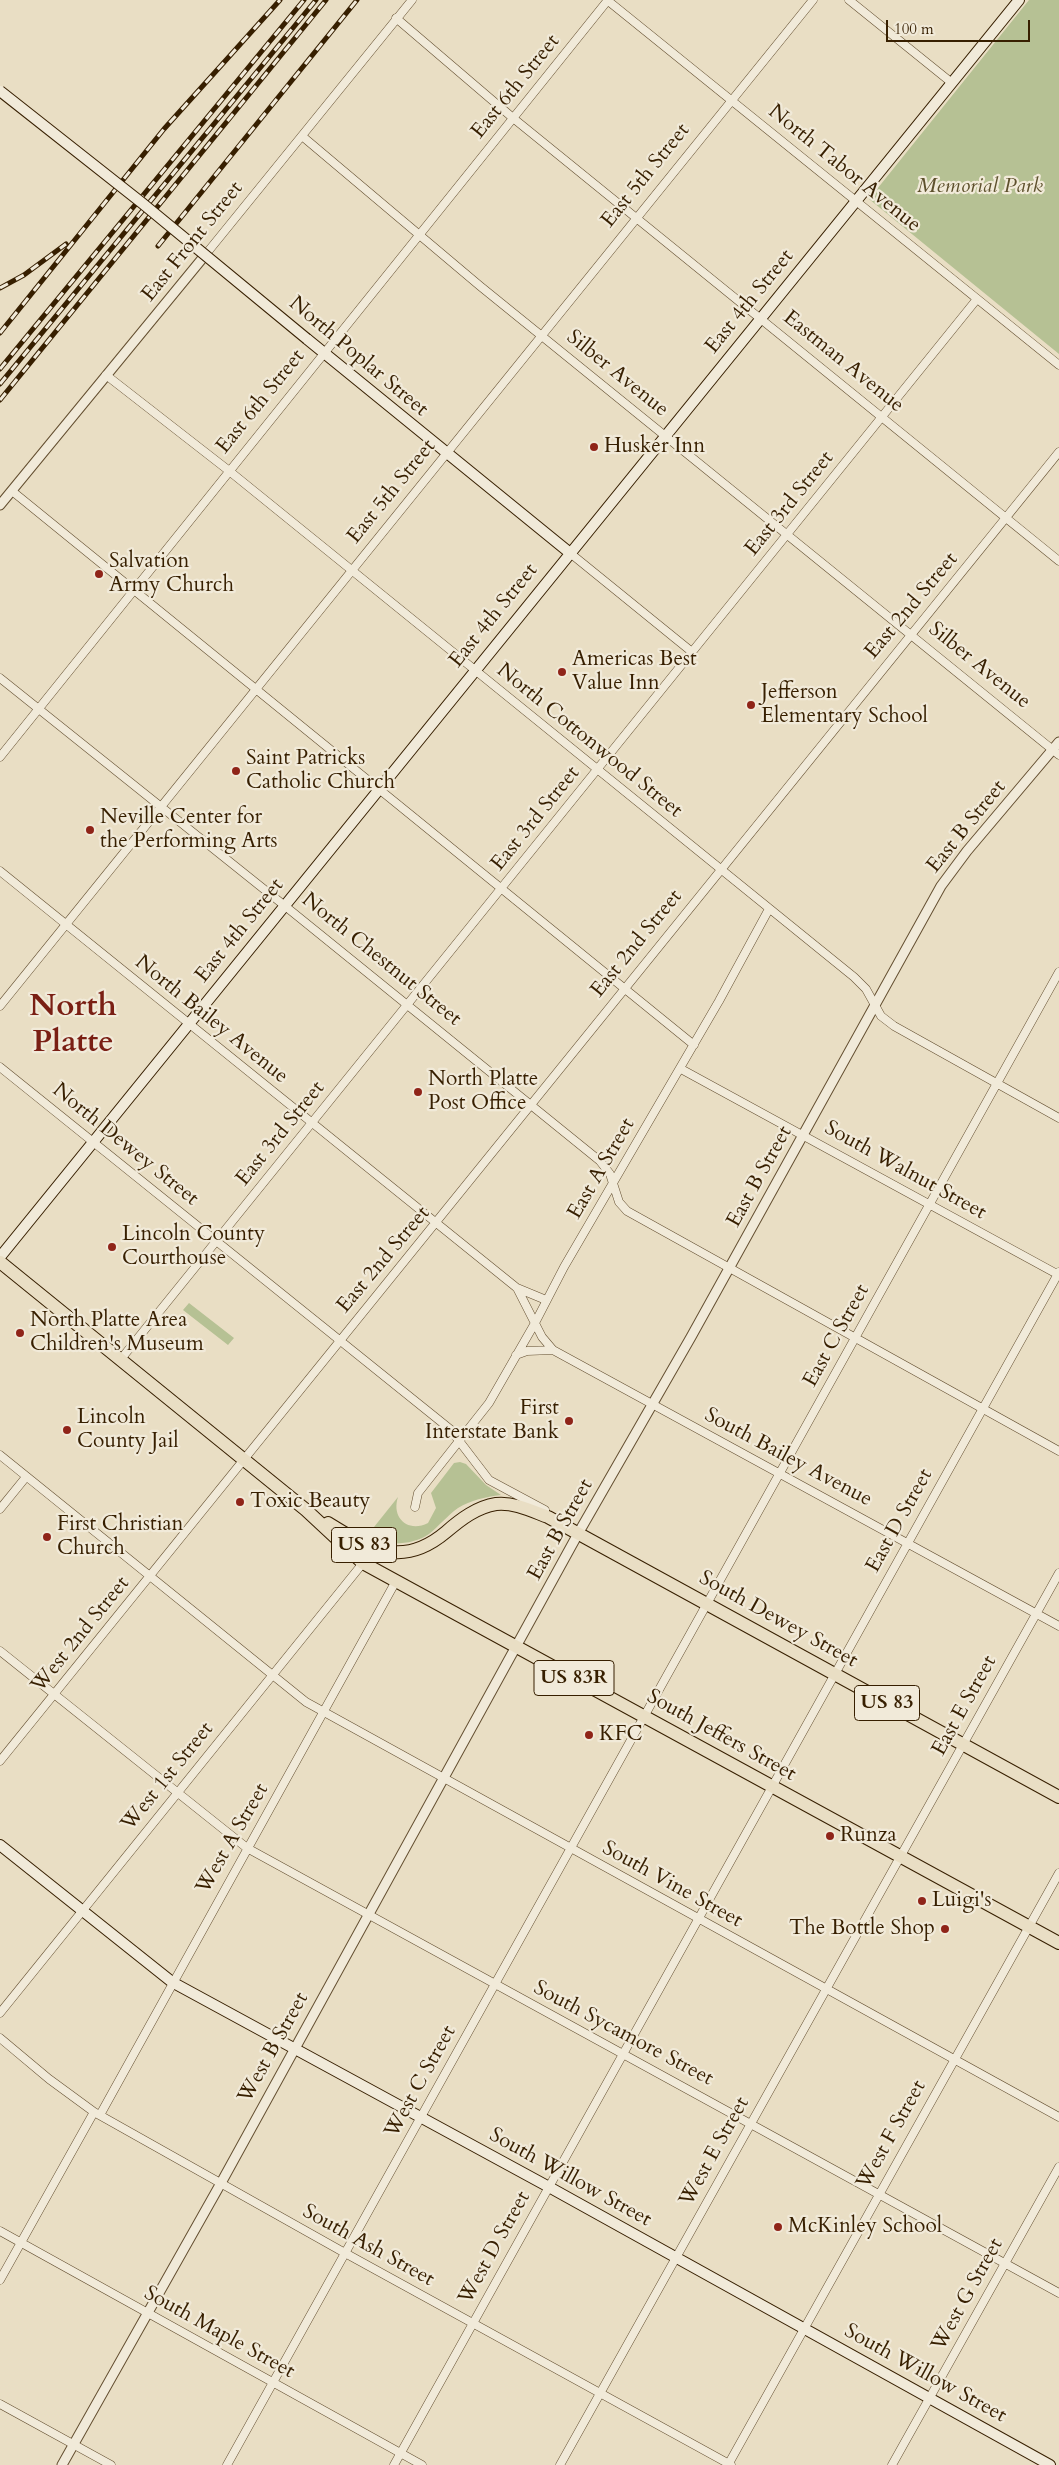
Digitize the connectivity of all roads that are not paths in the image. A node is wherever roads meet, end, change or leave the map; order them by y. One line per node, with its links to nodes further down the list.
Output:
1 (412, 0): 6 (street, East Front Street)
2 (607, 0): 9 (street, North Tabor Avenue); 10 (street, East 6th Street)
3 (812, 0): 9 (street, East 5th Street)
4 (849, 0): 7 (street)
5 (1020, 0): 7 (main road, East 4th Street)
6 (396, 18): 10 (street, Eastman Avenue); 11 (street, East Front Street)
7 (952, 83): 12 (main road, East 4th Street)
8 (0, 91): 19 (main road, North Poplar Street, bridge)
9 (730, 100): 12 (street, North Tabor Avenue); 13 (street, East 5th Street)
10 (514, 118): 13 (street, Eastman Avenue); 14 (street, East 6th Street)
11 (302, 136): 14 (street, Silber Avenue); 15 (street, East Front Street)
12 (856, 201): 16 (street, North Tabor Avenue); 17 (main road, East 4th Street)
13 (636, 217): 17 (street, Eastman Avenue); 18 (street, East 5th Street)
14 (419, 235): 18 (street, Silber Avenue); 19 (street, East 6th Street)
15 (206, 254): 21 (street, East Front Street)
16 (977, 299): 20 (street, North Tabor Avenue); 22 (street, East 3rd Street)
17 (761, 318): 22 (street, Eastman Avenue); 23 (main road, East 4th Street)
18 (541, 335): 23 (street, Silber Avenue); 25 (street, East 5th Street)
19 (323, 353): 25 (main road, North Poplar Street); 26 (street, East 6th Street)
20 (1059, 365)
21 (106, 375): 26 (street, North Cottonwood Street); 27 (street, East Front Street)
22 (883, 417): 29 (street, Eastman Avenue); 30 (street, East 3rd Street)
23 (665, 436): 30 (street, Silber Avenue); 31 (main road, East 4th Street)
24 (1059, 452): 29 (street, East 2nd Street)
25 (446, 454): 31 (main road, North Poplar Street); 33 (street, East 5th Street)
26 (228, 470): 33 (street, North Cottonwood Street); 34 (street, East 6th Street)
27 (12, 491): 28 (street, East Front Street); 34 (street)
28 (0, 505)
29 (1007, 518): 32 (street, Eastman Avenue); 35 (street, East 2nd Street)
30 (788, 535): 35 (street, Silber Avenue); 36 (street, East 3rd Street)
31 (570, 553): 36 (street, North Poplar Street); 37 (main road, East 4th Street)
32 (1059, 561)
33 (351, 571): 37 (street, North Cottonwood Street); 39 (street, East 5th Street)
34 (133, 590): 39 (street); 40 (street, East 6th Street)
35 (912, 634): 42 (street, Silber Avenue); 47 (street, East 2nd Street)
36 (692, 652): 44 (street, East 3rd Street)
37 (474, 670): 44 (street, North Cottonwood Street); 45 (main road, East 4th Street)
38 (0, 678): 40 (street, North Chestnut Street)
39 (256, 689): 45 (street); 46 (street, East 5th Street)
40 (39, 709): 43 (street, East 6th Street); 46 (street, North Chestnut Street)
41 (1059, 742): 42 (street, East B Street)
42 (1056, 752): 55 (street, East B Street)
43 (0, 756)
44 (597, 770): 47 (street, North Cottonwood Street); 49 (street, East 3rd Street)
45 (379, 788): 49 (street); 50 (main road, East 4th Street)
46 (160, 806): 50 (street, North Chestnut Street); 52 (street, East 5th Street)
47 (720, 870): 51 (street, North Cottonwood Street); 54 (street, East 2nd Street)
48 (0, 871): 52 (street, North Bailey Avenue)
49 (502, 888): 54 (street); 56 (street, East 3rd Street)
50 (286, 906): 56 (street, North Chestnut Street); 58 (main road, East 4th Street)
51 (769, 909): 55 (street, North Cottonwood Street); 59 (street, East A Street)
52 (66, 924): 57 (street, East 5th Street); 58 (street, North Bailey Avenue)
53 (1059, 972): 62 (street, East C Street)
54 (624, 988): 59 (street); 63 (street, East 2nd Street)
55 (876, 1004): 62 (street, North Cottonwood Street); 66 (street, East B Street)
56 (407, 1005): 63 (street, North Chestnut Street); 65 (street, East 3rd Street)
57 (0, 1006)
58 (188, 1024): 65 (street, North Bailey Avenue); 67 (main road, East 4th Street)
59 (694, 1045): 61 (street, East A Street)
60 (0, 1067): 67 (street, North Dewey Street)
61 (681, 1069): 66 (street, South Walnut Street); 68 (street, East A Street)
62 (997, 1084): 64 (street, North Cottonwood Street); 69 (street, East C Street)
63 (530, 1104): 68 (street, North Chestnut Street); 70 (street, East 2nd Street)
64 (1059, 1118)
65 (312, 1124): 70 (street, North Bailey Avenue); 71 (street, East 3rd Street)
66 (803, 1135): 69 (street, South Walnut Street); 74 (street, East B Street)
67 (93, 1143): 71 (street, North Dewey Street); 72 (main road, East 4th Street)
68 (613, 1184): 74 (street, North Chestnut Street); 77 (street, East A Street)
69 (930, 1204): 75 (street, South Walnut Street); 79 (street, East C Street)
70 (436, 1224): 76 (street, North Bailey Avenue); 80 (street, East 2nd Street)
71 (216, 1241): 80 (street, North Dewey Street); 83 (street, East 3rd Street)
72 (0, 1257)
73 (0, 1262): 83 (highway, US 83)
74 (730, 1268): 79 (street, North Chestnut Street); 84 (street, East B Street)
75 (1059, 1274): 85 (street, East D Street)
76 (518, 1288): 77 (street, North Bailey Avenue); 78 (street, North Bailey Avenue)
77 (546, 1300): 78 (street, East A Street)
78 (535, 1323): 81 (street, South Bailey Avenue); 82 (street, East A Street)
79 (855, 1339): 85 (street, North Chestnut Street); 90 (street, East C Street)
80 (340, 1340): 86 (street, North Dewey Street); 89 (street, East 2nd Street)
81 (553, 1350): 82 (street); 84 (street, South Bailey Avenue)
82 (516, 1355): 86 (street, East A Street)
83 (121, 1359): 89 (highway, US 83)
84 (652, 1405): 90 (street, South Bailey Avenue); 96 (street, East B Street)
85 (982, 1409): 87 (street, North Chestnut Street); 97 (street, East D Street)
86 (459, 1442): 92 (street, East A Street); 95 (street, South Dewey Street)
87 (1059, 1451)
88 (0, 1456): 91 (street, South Vine Street)
89 (245, 1460): 94 (highway, US 83); 100 (street, West 2nd Street)
90 (780, 1473): 97 (street, South Bailey Avenue); 102 (street, East C Street)
91 (26, 1477): 93 (street); 100 (street, South Vine Street)
92 (415, 1507)
93 (0, 1509)
94 (306, 1510): 95 (highway, South Dewey Street / US 83); 98 (highway, US 83R)
95 (556, 1521): 96 (highway, South Dewey Street / US 83)
96 (578, 1532): 102 (highway, South Dewey Street / US 83); 105 (street, East B Street)
97 (908, 1542): 103 (street, South Bailey Avenue); 107 (street, East D Street)
98 (364, 1563): 101 (highway, South Jeffers Street / US 83R); 108 (street, West 1st Street)
99 (1059, 1573): 103 (street, East E Street)
100 (150, 1578): 108 (street, South Vine Street); 109 (street, West 2nd Street)
101 (396, 1581): 105 (highway, South Jeffers Street / US 83R); 110 (street, West A Street)
102 (708, 1604): 107 (highway, South Dewey Street / US 83); 111 (street, East C Street)
103 (1037, 1613): 104 (street, South Bailey Avenue); 112 (street, East E Street)
104 (1059, 1626)
105 (516, 1646): 111 (highway, South Jeffers Street / US 83R); 114 (street, West B Street)
106 (0, 1651): 109 (street, South Sycamore Street)
107 (835, 1675): 112 (highway, South Dewey Street / US 83); 115 (street, East D Street)
108 (272, 1676): 110 (street, South Vine Street); 116 (street, West 1st Street)
109 (54, 1695): 113 (street, West 2nd Street); 116 (street, South Sycamore Street)
110 (323, 1712): 114 (street, South Vine Street); 119 (street, West A Street)
111 (645, 1717): 115 (highway, South Jeffers Street / US 83R); 120 (street, West C Street)
112 (964, 1744): 117 (highway, South Dewey Street / US 83); 121 (street, East E Street)
113 (0, 1761)
114 (443, 1778): 120 (street, South Vine Street); 124 (street, West B Street)
115 (773, 1787): 121 (highway, South Jeffers Street / US 83R); 125 (street, West D Street)
116 (178, 1793): 119 (street, South Sycamore Street); 123 (street, West 1st Street)
117 (1059, 1797)
118 (0, 1845): 123 (main road, South Willow Street)
119 (247, 1848): 124 (street, South Sycamore Street); 128 (street, West A Street)
120 (571, 1850): 125 (street, South Vine Street); 129 (street, West C Street)
121 (901, 1857): 126 (highway, South Jeffers Street / US 83R); 130 (street, West E Street)
122 (1059, 1873): 126 (street, West F Street)
123 (82, 1911): 128 (main road, South Willow Street); 131 (street, West 1st Street)
124 (368, 1913): 129 (street, South Sycamore Street); 133 (street, West B Street)
125 (698, 1919): 130 (street, South Vine Street); 134 (street, West D Street)
126 (1029, 1927): 127 (highway, South Jeffers Street / US 83R); 135 (street, West F Street)
127 (1059, 1943)
128 (172, 1982): 133 (main road, South Willow Street); 136 (street, West A Street)
129 (496, 1984): 134 (street, South Sycamore Street); 138 (street, West C Street)
130 (826, 1989): 135 (street, South Vine Street); 139 (street, West E Street)
131 (0, 2013)
132 (0, 2038): 136 (street, South Ash Street)
133 (293, 2049): 138 (main road, South Willow Street); 141 (street, West B Street)
134 (623, 2053): 139 (street, South Sycamore Street); 142 (street, West D Street)
135 (954, 2060): 137 (street, South Vine Street); 143 (street, West F Street)
136 (97, 2114): 141 (street, South Ash Street); 145 (street, West A Street)
137 (1059, 2117)
138 (421, 2118): 142 (main road, South Willow Street); 146 (street, West C Street)
139 (751, 2124): 143 (street, South Sycamore Street); 147 (street, West E Street)
140 (1059, 2167): 148 (street, West G Street)
141 (221, 2183): 146 (street, South Ash Street); 151 (street, West B Street)
142 (549, 2187): 147 (main road, South Willow Street); 152 (street, West D Street)
143 (879, 2194): 148 (street, South Sycamore Street); 153 (street, West F Street)
144 (0, 2231): 145 (street, South Maple Street)
145 (21, 2244): 149 (street, West A Street); 151 (street, South Maple Street)
146 (345, 2253): 152 (street, South Ash Street); 154 (street, West C Street)
147 (676, 2258): 153 (main road, South Willow Street); 155 (street, West E Street)
148 (1005, 2264): 150 (street, South Sycamore Street); 156 (street, West G Street)
149 (0, 2280)
150 (1059, 2293)
151 (146, 2313): 154 (street, South Maple Street); 158 (street, West B Street)
152 (472, 2324): 155 (street, South Ash Street); 159 (street, West D Street)
153 (804, 2329): 156 (main road, South Willow Street); 166 (street, West F Street)
154 (272, 2383): 159 (street, South Maple Street); 162 (street, West C Street)
155 (600, 2394): 165 (street, West E Street); 166 (street, South Ash Street)
156 (930, 2398): 167 (street, West G Street); 168 (main road, South Willow Street)
157 (0, 2404): 158 (street)
158 (74, 2444): 160 (street, West B Street); 161 (street)
159 (400, 2453): 163 (street, West D Street); 164 (street, South Maple Street)
160 (62, 2465)
161 (111, 2465)
162 (227, 2465)
163 (394, 2465)
164 (422, 2465)
165 (560, 2465)
166 (729, 2465)
167 (892, 2465)
168 (1050, 2465)

